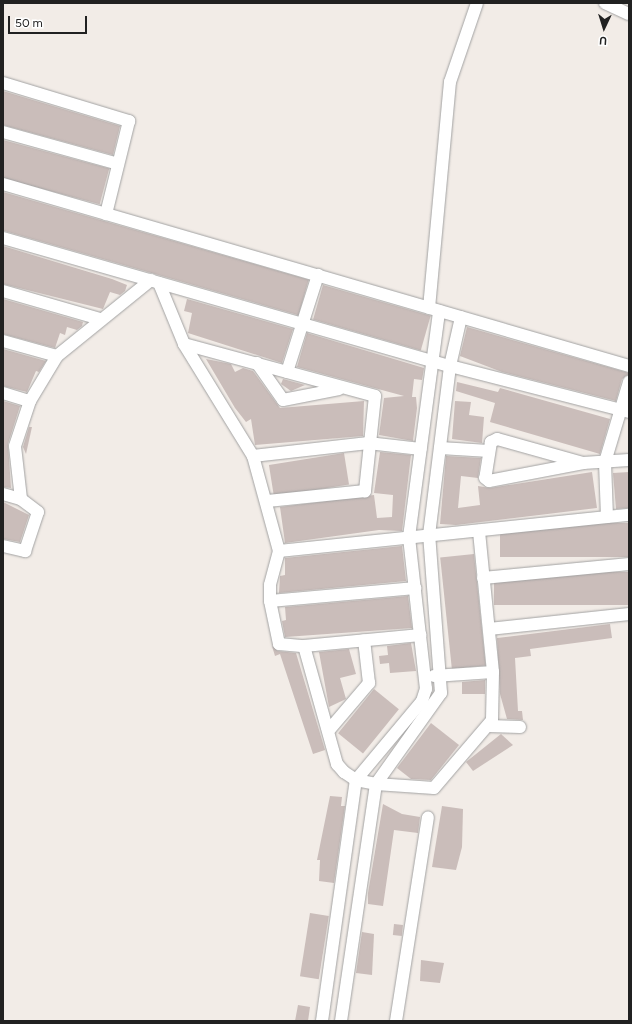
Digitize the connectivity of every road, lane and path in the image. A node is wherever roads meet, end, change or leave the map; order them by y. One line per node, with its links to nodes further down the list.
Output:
1 (477, 3): 13 (street)
2 (605, 3): 3 (street)
3 (623, 9)
4 (3, 83): 6 (street)
5 (3, 132): 6 (street)
6 (118, 164): 8 (street)
7 (3, 184): 8 (street)
8 (106, 214): 10 (street)
9 (3, 238): 11 (street)
10 (318, 275): 13 (street); 16 (street)
11 (155, 282): 15 (street); 16 (street); 18 (street)
12 (3, 291): 15 (street)
13 (434, 309): 14 (street); 20 (street)
14 (461, 317): 22 (street); 23 (street)
15 (100, 319): 19 (street)
16 (302, 323): 20 (street); 24 (street)
17 (3, 341): 19 (street)
18 (184, 344): 21 (street); 35 (street)
19 (57, 356): 28 (street)
20 (430, 361): 22 (street); 33 (street)
21 (257, 364): 24 (street); 26 (street)
22 (450, 366): 29 (street); 32 (street)
23 (629, 366)
24 (287, 372): 26 (street)
25 (629, 382): 29 (street)
26 (341, 388): 30 (street)
27 (3, 393): 28 (street)
28 (30, 401): 31 (street)
29 (624, 410): 37 (street)
30 (368, 443): 33 (street); 35 (street); 41 (street)
31 (9, 444): 40 (street)
32 (440, 448): 34 (street); 45 (street)
33 (421, 449): 46 (street)
34 (489, 451): 38 (street); 38 (street)
35 (253, 456): 41 (street)
36 (629, 460): 37 (street)
37 (605, 462): 38 (street); 43 (street)
38 (583, 463)
39 (3, 494): 40 (street)
40 (21, 498): 47 (street)
41 (268, 501): 48 (street)
42 (629, 515): 43 (street)
43 (607, 517): 44 (street)
44 (479, 531): 45 (street); 50 (street)
45 (429, 535): 46 (street); 59 (street)
46 (410, 537): 48 (street); 51 (street)
47 (3, 546)
48 (279, 551): 52 (street)
49 (629, 564): 50 (street)
50 (483, 578): 54 (street)
51 (415, 588): 52 (street); 55 (street)
52 (270, 601): 57 (street)
53 (629, 614): 54 (street)
54 (489, 629): 58 (street)
55 (420, 635): 56 (street); 60 (street)
56 (364, 640): 57 (street); 63 (street)
57 (304, 646): 63 (street)
58 (493, 672): 59 (street); 61 (street)
59 (441, 675): 60 (street); 65 (street)
60 (425, 677): 64 (street)
61 (489, 726): 62 (street); 65 (street)
62 (520, 726)
63 (329, 730): 64 (street)
64 (355, 784): 65 (street); 67 (street)
65 (376, 788): 68 (street)
66 (428, 817): 69 (street)
67 (323, 1015): 68 (street)
68 (341, 1016)
69 (396, 1021)

